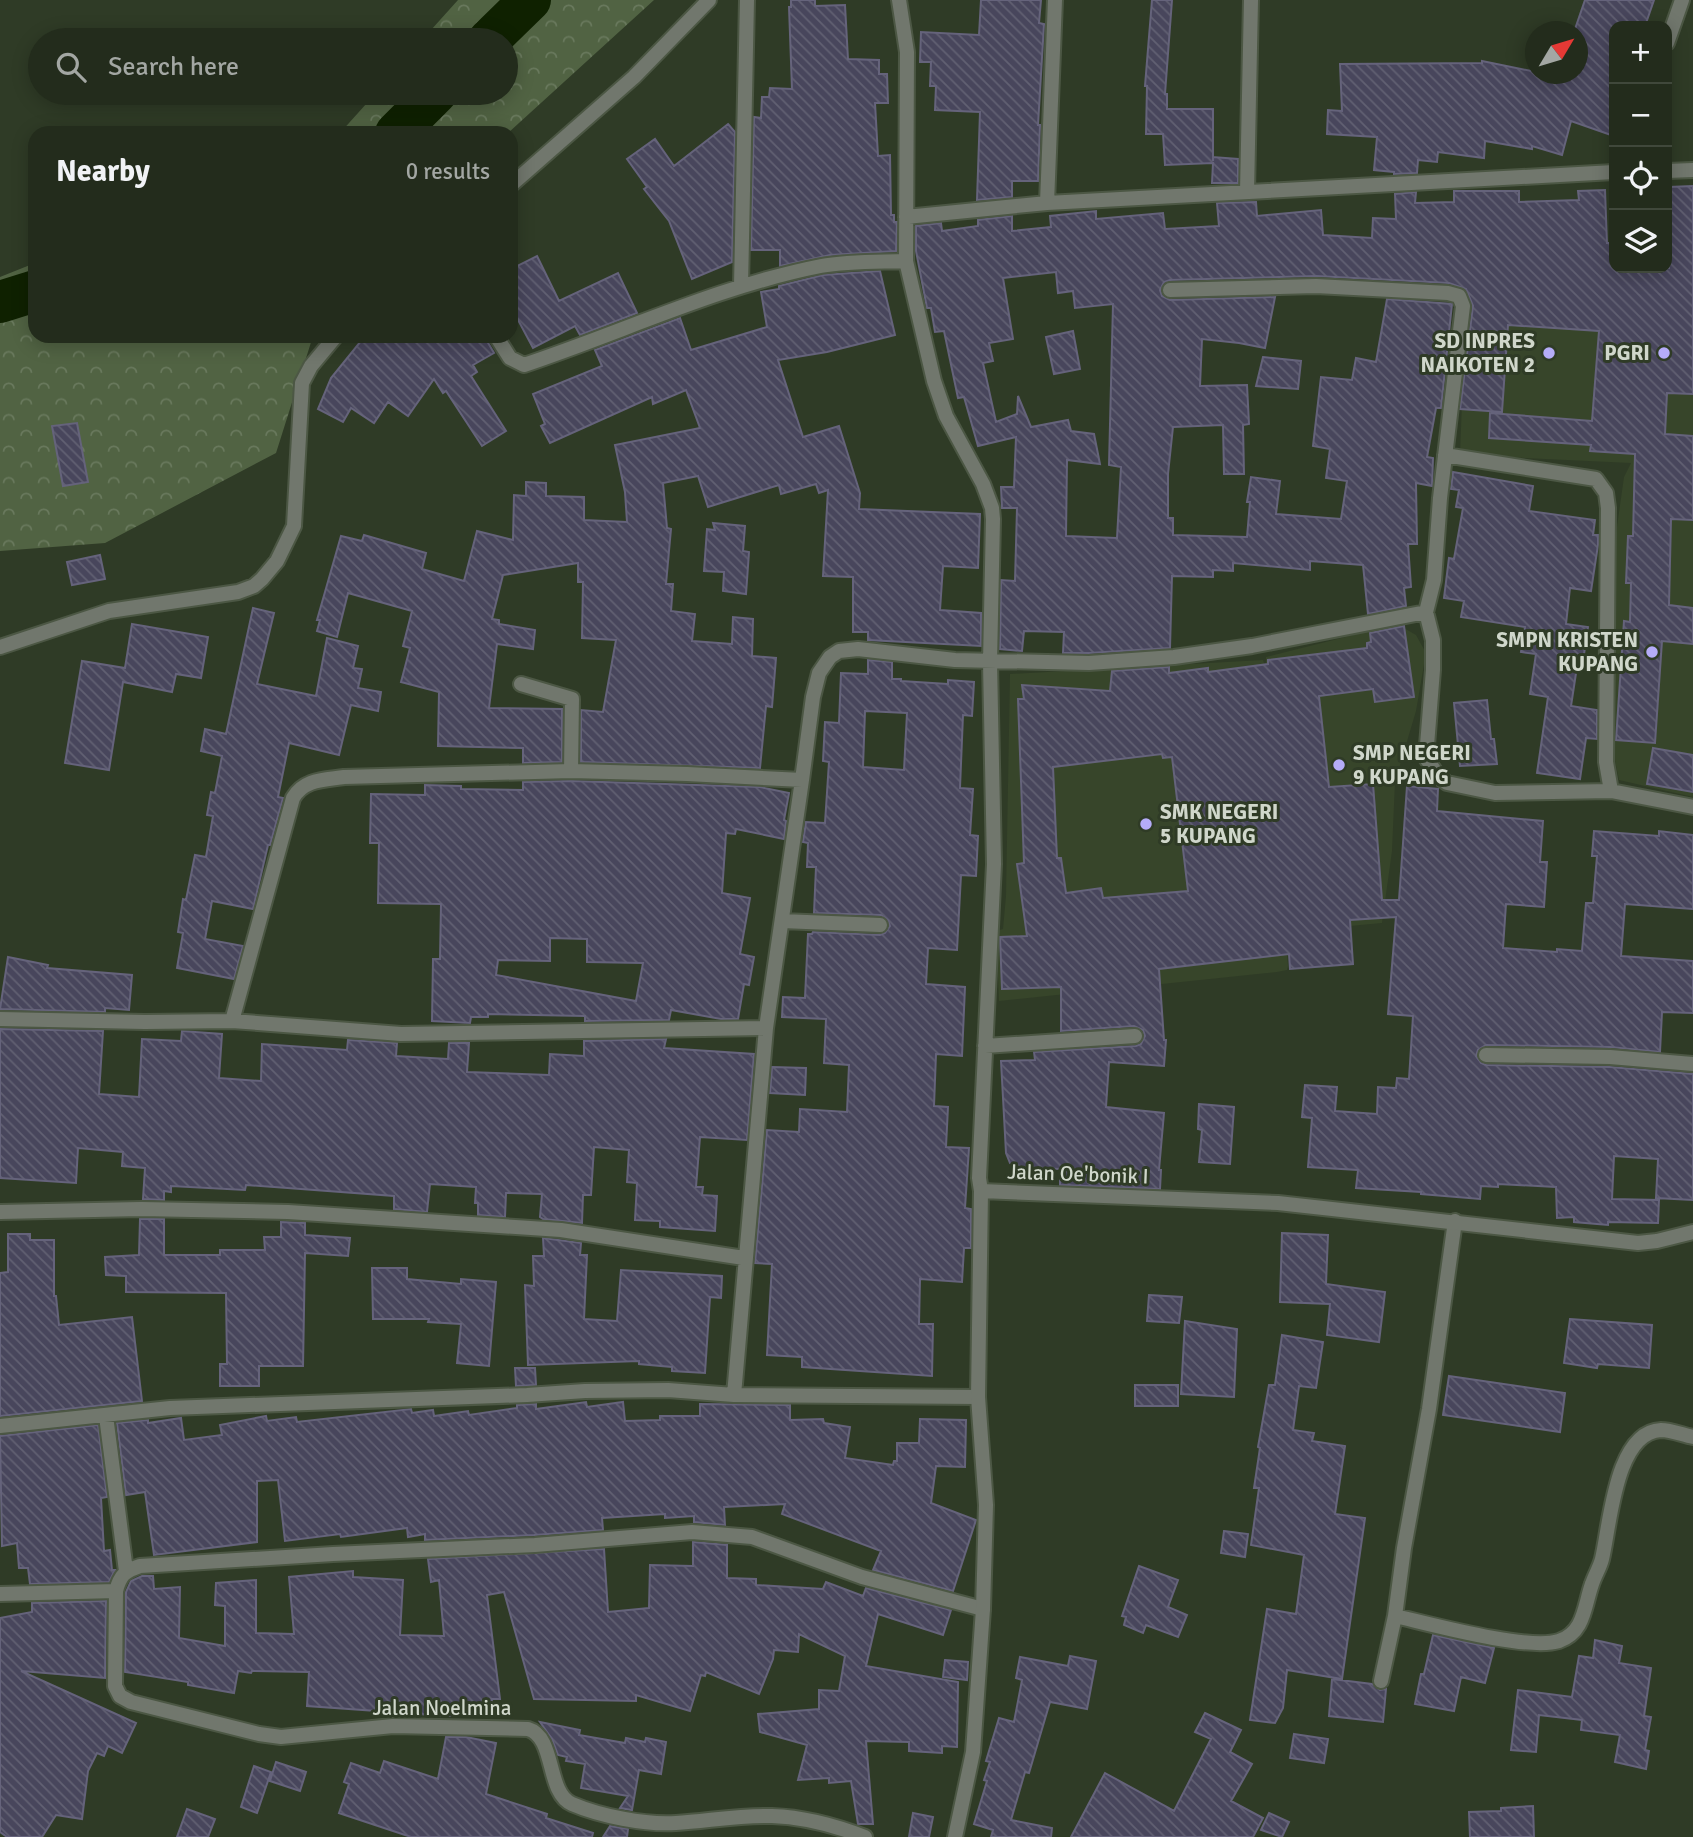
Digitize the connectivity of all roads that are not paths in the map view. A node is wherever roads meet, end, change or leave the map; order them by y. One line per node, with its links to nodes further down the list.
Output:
1 (709, 0): 11 (street)
2 (747, 0): 16 (street)
3 (900, 0): 14 (street)
4 (1055, 0): 13 (street)
5 (1251, 0): 12 (street)
6 (1682, 0): 7 (street)
7 (1672, 29)
8 (1672, 170): 9 (street)
9 (1693, 170)
10 (1609, 172): 12 (street)
11 (518, 179)
12 (1247, 192): 13 (street)
13 (1047, 204): 14 (street)
14 (906, 217): 15 (street)
15 (906, 261): 16 (street); 23 (street)
16 (741, 286): 19 (street)
17 (1170, 290): 20 (street)
18 (330, 343): 22 (street)
19 (500, 343)
20 (1445, 455): 21 (street); 27 (street)
21 (1426, 612): 23 (street); 27 (street)
22 (0, 647)
23 (990, 662): 26 (street); 35 (street)
24 (521, 684): 25 (street)
25 (571, 771): 26 (street); 32 (street)
26 (802, 780): 29 (street)
27 (1611, 792): 28 (street)
28 (1693, 807)
29 (782, 921): 30 (street); 33 (street)
30 (880, 925)
31 (0, 1019): 32 (street)
32 (233, 1021): 33 (street)
33 (766, 1028): 42 (street)
34 (1135, 1036): 35 (street)
35 (985, 1046): 38 (street)
36 (1486, 1055): 37 (street)
37 (1693, 1064)
38 (981, 1191): 40 (street, Jalan Oe'bonik I); 44 (street, Jalan Oe'bonik I)
39 (0, 1212): 42 (street)
40 (1455, 1222): 41 (street, Jalan Oe'bonik I); 52 (street)
41 (1693, 1231)
42 (744, 1258): 43 (street)
43 (734, 1395): 44 (street); 45 (street)
44 (978, 1397): 51 (street, Jalan Oe'bonik I)
45 (106, 1416): 46 (street); 48 (street)
46 (0, 1426)
47 (1693, 1437): 52 (street)
48 (126, 1570): 49 (street); 51 (street)
49 (116, 1591): 50 (street); 54 (street, Jalan Noelmina)
50 (0, 1594)
51 (983, 1609): 55 (street, Jalan Oe'bonik I)
52 (1395, 1616): 53 (street)
53 (1381, 1681)
54 (865, 1837)
55 (955, 1837)

